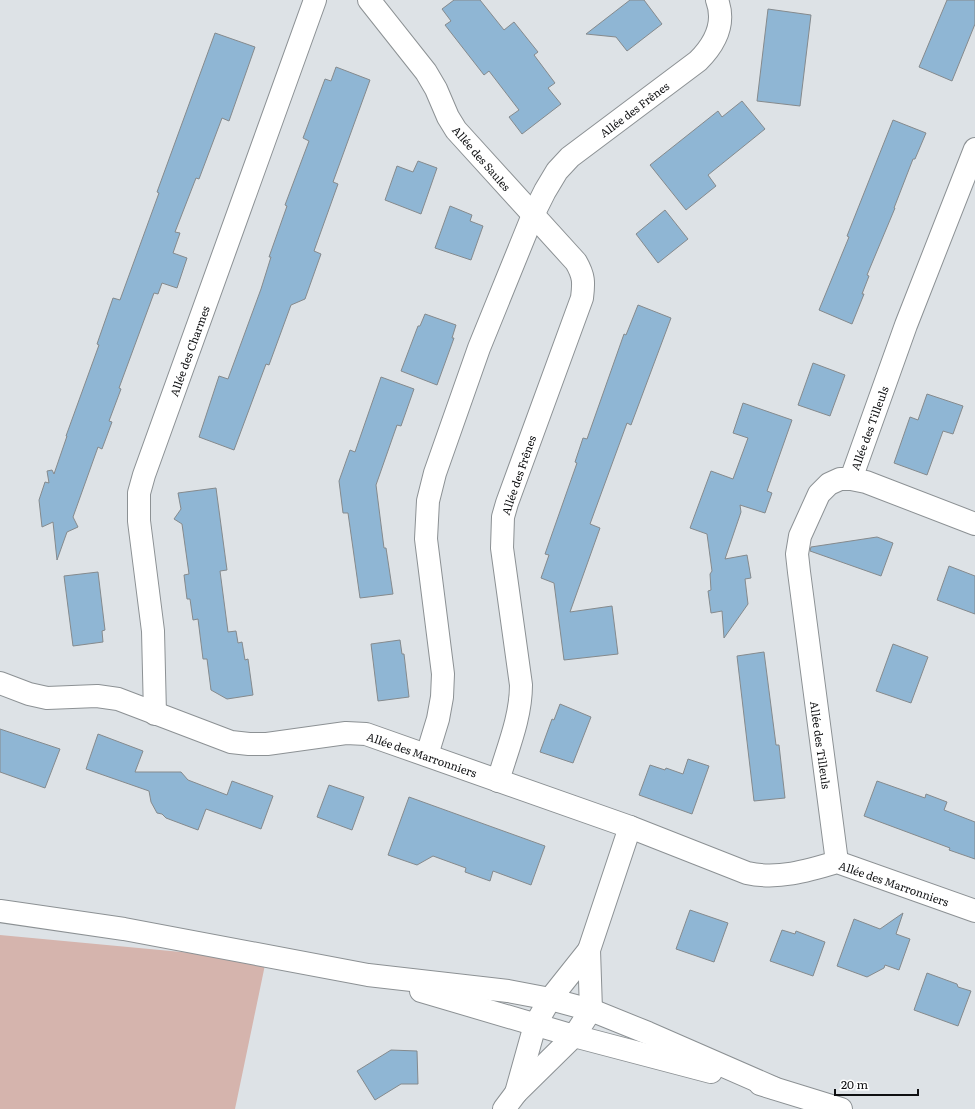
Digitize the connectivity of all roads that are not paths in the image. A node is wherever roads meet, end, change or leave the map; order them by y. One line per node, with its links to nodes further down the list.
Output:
1 (315, 0): 9 (street, Allée des Charmes)
2 (369, 0): 5 (street, Allée des Saules)
3 (718, 0): 5 (street, Allée des Frênes)
4 (974, 156): 6 (street, Allée des Tilleuls)
5 (533, 215): 10 (street, Allée des Frênes); 11 (street, Allée des Frênes)
6 (851, 479): 7 (street); 13 (street, Allée des Tilleuls)
7 (975, 524)
8 (0, 683): 9 (street, Allée des Marronniers)
9 (155, 714): 10 (street, Allée des Marronniers)
10 (427, 755): 11 (street, Allée des Marronniers)
11 (498, 781): 12 (street, Allée des Marronniers)
12 (630, 827): 13 (street, Allée des Marronniers); 16 (street)
13 (837, 862): 15 (street, Allée des Marronniers)
14 (0, 911): 17 (street)
15 (975, 911)
16 (589, 950): 18 (street); 19 (street)
17 (368, 975): 18 (street); 20 (street)
18 (550, 999): 19 (street); 20 (street)
19 (591, 1010): 21 (street); 22 (street)
20 (535, 1025): 21 (street); 23 (street)
21 (574, 1036): 22 (street); 23 (street)
22 (774, 1088): 24 (street)
23 (510, 1101)
24 (841, 1109)

